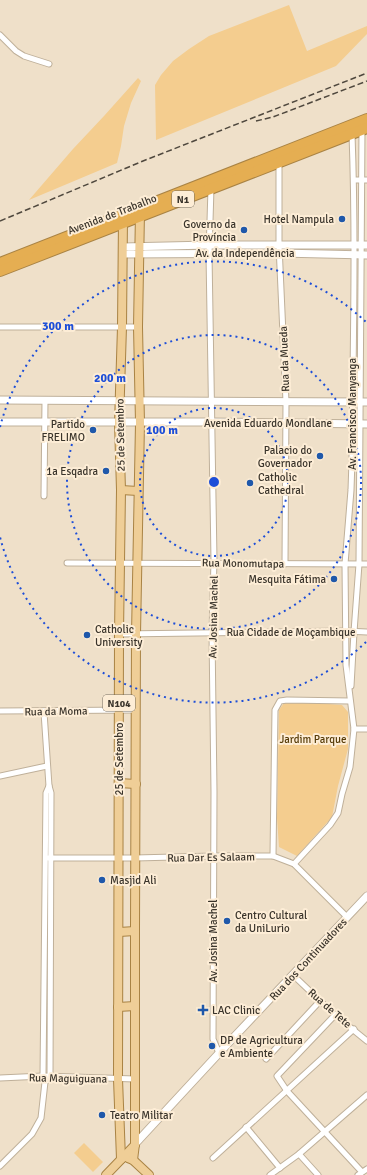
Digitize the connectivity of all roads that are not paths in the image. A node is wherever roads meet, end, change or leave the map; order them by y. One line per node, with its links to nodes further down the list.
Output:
1 (0, 35): 2 (street)
2 (49, 64)
3 (364, 124): 4 (highway, Avenida de Trabalho / N1); 7 (street, Av. Francisco Manyanga)
4 (351, 129): 5 (highway, Avenida de Trabalho / N1); 6 (street, Av. Francisco Manyanga)
5 (279, 158): 8 (highway, Avenida de Trabalho / N1); 15 (street, Rua da Mueda)
6 (354, 180): 7 (street); 13 (street, Av. Francisco Manyanga)
7 (364, 180): 12 (street, Av. Francisco Manyanga)
8 (211, 184): 9 (highway, Avenida de Trabalho / N1); 11 (street, Av. Josina Machel)
9 (140, 212): 10 (highway, Avenida de Trabalho / N1); 17 (main road, N104)
10 (123, 219): 14 (highway, Avenida de Trabalho / N1); 16 (main road, 25 de Setembro / N104)
11 (209, 245): 15 (main road, Av. da Independência); 17 (main road, Av. da Independência); 18 (street, Av. Josina Machel)
12 (364, 245): 13 (main road, Av. da Independência); 20 (street, Av. Francisco Manyanga)
13 (354, 246): 15 (main road, Av. da Independência); 19 (street, Av. Francisco Manyanga)
14 (44, 249): 21 (highway, Avenida de Trabalho / N1); 22 (highway, Avenida de Trabalho / N1)
15 (280, 249): 18 (main road, Av. da Independência); 19 (main road, Av. da Independência); 31 (street, Rua da Mueda)
16 (123, 250): 17 (main road, Av. da Independência); 24 (main road, 25 de Setembro / N104)
17 (140, 250): 18 (main road, Av. da Independência); 25 (main road, 25 de Setembro / N104)
18 (209, 254): 30 (street, Av. Josina Machel)
19 (353, 254): 20 (main road, Av. da Independência); 32 (street, Av. Francisco Manyanga)
20 (364, 255): 33 (street, Av. Francisco Manyanga)
21 (0, 263)
22 (0, 271)
23 (0, 327): 24 (street)
24 (122, 327): 25 (street); 28 (main road, 25 de Setembro / N104)
25 (138, 327): 29 (main road, 25 de Setembro / N104)
26 (0, 400): 27 (main road, Avenida Eduardo Mondlane)
27 (45, 400): 28 (main road, Avenida Eduardo Mondlane); 36 (street)
28 (120, 401): 29 (main road, Avenida Eduardo Mondlane); 37 (main road, 25 de Setembro / N104)
29 (139, 401): 30 (main road, Avenida Eduardo Mondlane); 38 (main road, 25 de Setembro / N104)
30 (212, 401): 31 (main road, Avenida Eduardo Mondlane); 35 (street, Av. Josina Machel)
31 (286, 402): 32 (main road, Avenida Eduardo Mondlane); 39 (street, Rua da Mueda)
32 (352, 402): 33 (main road, Avenida Eduardo Mondlane); 40 (street, Av. Francisco Manyanga)
33 (364, 402): 41 (street, Av. Francisco Manyanga)
34 (0, 422): 36 (main road, Avenida Eduardo Mondlane)
35 (213, 422): 38 (main road, Avenida Eduardo Mondlane); 39 (main road, Avenida Eduardo Mondlane); 52 (street, Av. Josina Machel)
36 (45, 423): 37 (main road, Avenida Eduardo Mondlane); 48 (street)
37 (119, 423): 38 (main road, Avenida Eduardo Mondlane); 44 (main road, 25 de Setembro / N104)
38 (140, 423): 47 (main road, 25 de Setembro / N104)
39 (285, 423): 40 (main road, Avenida Eduardo Mondlane); 53 (street, Rua da Mueda)
40 (352, 423): 41 (main road, Avenida Eduardo Mondlane); 42 (street, Av. Francisco Manyanga)
41 (364, 424): 43 (street, Av. Francisco Manyanga)
42 (352, 460): 43 (street); 45 (street, Av. Francisco Manyanga)
43 (360, 460): 46 (street, Av. Francisco Manyanga)
44 (121, 490): 47 (main road); 49 (main road, 25 de Setembro / N104)
45 (351, 490): 46 (street); 54 (street, Av. Francisco Manyanga)
46 (361, 490): 55 (street, Av. Francisco Manyanga)
47 (138, 491): 51 (main road, 25 de Setembro / N104)
48 (44, 496)
49 (120, 562): 50 (street, Rua Monomutapa); 51 (street, Rua Monomutapa); 61 (main road, 25 de Setembro / N104)
50 (67, 563)
51 (138, 563): 52 (street, Rua Monomutapa); 62 (main road, 25 de Setembro / N104)
52 (214, 563): 53 (street, Rua Monomutapa); 60 (street, Av. Josina Machel)
53 (285, 564): 54 (street, Rua Monomutapa)
54 (346, 564): 55 (street, Rua Monomutapa); 57 (street, Av. Francisco Manyanga)
55 (359, 564): 56 (street, Rua Monomutapa); 58 (street, Av. Francisco Manyanga)
56 (367, 564)
57 (346, 631): 58 (street, Rua Cidade de Moçambique); 60 (street, Rua Cidade de Moçambique); 63 (street, Av. Francisco Manyanga)
58 (354, 632): 59 (street, Rua Cidade de Moçambique); 63 (street, Av. Francisco Manyanga)
59 (367, 632)
60 (212, 633): 62 (street, Rua Cidade de Moçambique); 74 (street, Av. Josina Machel)
61 (119, 634): 62 (street, Rua Cidade de Moçambique); 64 (main road, 25 de Setembro / N104)
62 (136, 634): 65 (main road, 25 de Setembro / N104)
63 (350, 701): 68 (street, Av. Francisco Manyanga); 75 (street)
64 (119, 710): 65 (street, Rua da Moma); 67 (street, Rua da Moma); 72 (main road, 25 de Setembro / N104)
65 (136, 710): 73 (main road, 25 de Setembro / N104)
66 (0, 711): 67 (street, Rua da Moma)
67 (44, 712): 70 (street)
68 (354, 729): 69 (street); 79 (street, Av. Francisco Manyanga)
69 (367, 729)
70 (47, 766): 71 (street); 76 (street)
71 (0, 776)
72 (119, 783): 73 (main road); 77 (main road, 25 de Setembro / N104)
73 (136, 784): 78 (main road, 25 de Setembro / N104)
74 (214, 856): 75 (street, Rua Dar Es Salaam); 78 (street, Rua Dar Es Salaam); 91 (street, Av. Josina Machel)
75 (273, 856): 79 (street, Rua Dar Es Salaam)
76 (48, 858): 77 (street, Rua Dar Es Salaam); 93 (street); 94 (street)
77 (119, 858): 78 (street, Rua Dar Es Salaam); 83 (main road, 25 de Setembro / N104)
78 (135, 858): 82 (main road, 25 de Setembro / N104)
79 (294, 864): 81 (street, Rua Dar Es Salaam)
80 (367, 896): 81 (main road, Rua dos Continuadores)
81 (347, 917): 84 (main road, Rua dos Continuadores)
82 (135, 931): 83 (main road); 86 (main road, 25 de Setembro / N104)
83 (119, 932): 87 (main road, 25 de Setembro / N104)
84 (293, 975): 85 (street, Rua de Tete); 91 (main road, Rua dos Continuadores)
85 (320, 1002): 88 (street, Rua de Tete); 92 (street)
86 (135, 1006): 87 (main road); 97 (main road, 25 de Setembro / N104)
87 (118, 1007): 96 (main road, 25 de Setembro / N104)
88 (335, 1015): 89 (street, Rua de Tete); 99 (street)
89 (354, 1029): 90 (street, Rua de Tete); 99 (street)
90 (367, 1041)
91 (219, 1053): 103 (main road, Rua dos Continuadores)
92 (266, 1059)
93 (43, 1076): 94 (street, Rua Maguiguana); 95 (street, Rua Maguiguana); 98 (street)
94 (50, 1077): 96 (street, Rua Maguiguana); 98 (street)
95 (0, 1078)
96 (118, 1078): 97 (street, Rua Maguiguana); 106 (main road, 25 de Setembro / N104)
97 (135, 1079): 103 (main road, 25 de Setembro / N104)
98 (45, 1082): 108 (street)
99 (287, 1092): 101 (street); 102 (street)
100 (367, 1095): 102 (street)
101 (246, 1127): 105 (street); 109 (street)
102 (324, 1133): 104 (street); 110 (street)
103 (135, 1144): 106 (main road); 107 (main road, N104)
104 (299, 1154): 109 (street); 114 (street)
105 (213, 1158)
106 (121, 1159): 107 (main road); 111 (main road)
107 (133, 1160): 112 (main road)
108 (0, 1166)
109 (280, 1168): 113 (street)
110 (364, 1171)
111 (106, 1175)
112 (148, 1175)
113 (270, 1175)
114 (318, 1175)

